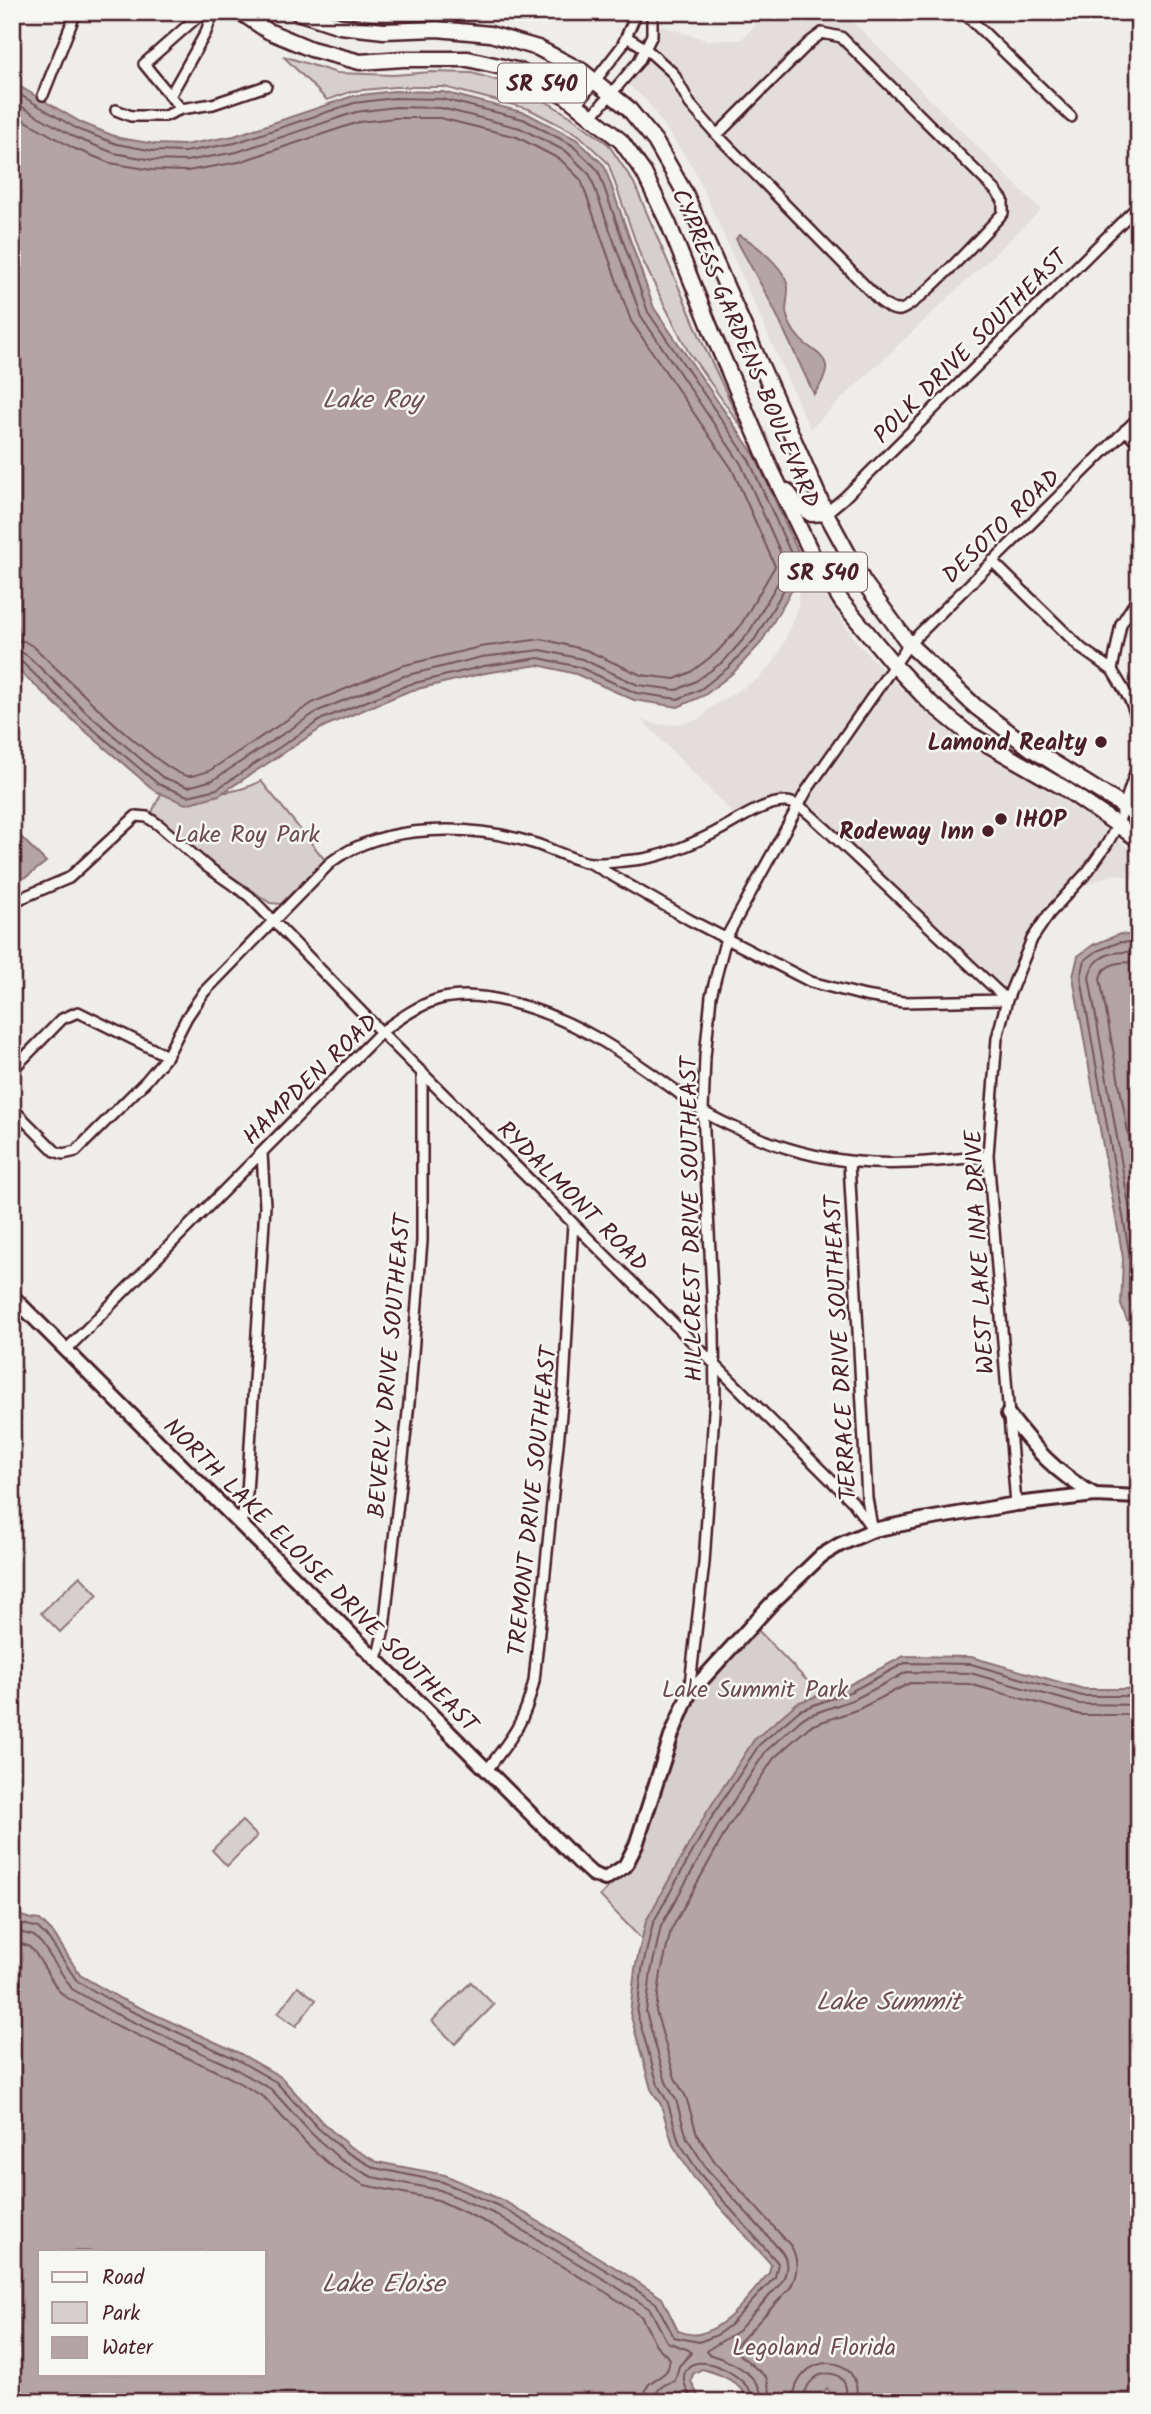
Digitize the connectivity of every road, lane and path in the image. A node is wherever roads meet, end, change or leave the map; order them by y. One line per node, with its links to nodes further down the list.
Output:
1 (76, 12): 14 (street)
2 (203, 12): 15 (street)
3 (213, 12): 15 (street)
4 (240, 12): 16 (main road, CYPRESS GARDENS BOULEVARD / SR 540)
5 (297, 12): 11 (main road, CYPRESS GARDENS BOULEVARD / SR 540)
6 (637, 12): 9 (street)
7 (652, 12): 10 (street)
8 (963, 12): 20 (street)
9 (627, 37): 10 (street); 11 (street)
10 (645, 48): 13 (street); 21 (street)
11 (595, 81): 13 (main road, CYPRESS GARDENS BOULEVARD / SR 540); 16 (street)
12 (266, 86): 17 (street)
13 (610, 94): 19 (street); 27 (main road, CYPRESS GARDENS BOULEVARD / SR 540)
14 (43, 95)
15 (170, 96): 17 (street)
16 (577, 104): 19 (main road, CYPRESS GARDENS BOULEVARD / SR 540)
17 (181, 109): 18 (street)
18 (116, 110)
19 (592, 116): 26 (main road, CYPRESS GARDENS BOULEVARD / SR 540)
20 (1071, 117)
21 (717, 135): 21 (street)
22 (1139, 205): 27 (street, POLK DRIVE SOUTHEAST)
23 (1139, 417): 24 (street, DESOTO ROAD)
24 (1125, 430): 25 (street); 28 (street, DESOTO ROAD)
25 (1139, 443)
26 (770, 467): 27 (main road); 31 (main road, CYPRESS GARDENS BOULEVARD / SR 540)
27 (826, 513): 30 (main road, CYPRESS GARDENS BOULEVARD / SR 540)
28 (992, 561): 30 (street, DESOTO ROAD); 32 (street)
29 (1139, 596): 32 (street)
30 (909, 644): 31 (street, DESOTO ROAD); 36 (main road, CYPRESS GARDENS BOULEVARD / SR 540)
31 (895, 666): 35 (street, HILLCREST DRIVE SOUTHEAST); 38 (main road, CYPRESS GARDENS BOULEVARD / SR 540)
32 (1112, 670): 33 (street)
33 (1139, 723)
34 (1139, 761): 36 (street, WEST LAKE INA DRIVE)
35 (799, 806): 40 (street); 43 (street, HILLCREST DRIVE SOUTHEAST); 44 (street)
36 (1125, 806): 37 (main road, CYPRESS GARDENS BOULEVARD / SR 540); 38 (street, WEST LAKE INA DRIVE)
37 (1139, 816)
38 (1118, 824): 39 (main road, CYPRESS GARDENS BOULEVARD / SR 540); 44 (street, WEST LAKE INA DRIVE)
39 (1139, 840)
40 (590, 863): 42 (street); 43 (street)
41 (12, 902): 42 (street, RYDALMONT ROAD)
42 (274, 920): 45 (street, RYDALMONT ROAD); 46 (street)
43 (726, 937): 44 (street); 50 (street, HILLCREST DRIVE SOUTHEAST)
44 (1007, 1000): 52 (street, WEST LAKE INA DRIVE)
45 (381, 1032): 48 (street, RYDALMONT ROAD); 50 (street, HAMPDEN ROAD); 51 (street, HAMPDEN ROAD)
46 (167, 1056): 47 (street); 49 (street)
47 (12, 1070)
48 (422, 1072): 54 (street, RYDALMONT ROAD); 64 (street, BEVERLY DRIVE SOUTHEAST)
49 (12, 1108)
50 (703, 1111): 53 (street, HAMPDEN ROAD); 57 (street, HILLCREST DRIVE SOUTHEAST)
51 (262, 1153): 56 (street, HAMPDEN ROAD); 62 (street)
52 (988, 1155): 53 (street, HAMPDEN ROAD); 58 (street, WEST LAKE INA DRIVE)
53 (849, 1163): 63 (street, TERRACE DRIVE SOUTHEAST)
54 (573, 1223): 57 (street, RYDALMONT ROAD); 66 (street, TREMONT DRIVE SOUTHEAST)
55 (12, 1296): 56 (street, NORTH LAKE ELOISE DRIVE SOUTHEAST)
56 (66, 1349): 62 (street, NORTH LAKE ELOISE DRIVE SOUTHEAST)
57 (714, 1363): 63 (street, RYDALMONT ROAD); 65 (street, HILLCREST DRIVE SOUTHEAST)
58 (1008, 1414): 59 (street); 61 (street, WEST LAKE INA DRIVE)
59 (1095, 1495): 60 (street); 61 (street)
60 (1139, 1497)
61 (1016, 1504): 63 (street)
62 (241, 1525): 64 (street, NORTH LAKE ELOISE DRIVE SOUTHEAST)
63 (873, 1530): 65 (street)
64 (377, 1660): 66 (street, NORTH LAKE ELOISE DRIVE SOUTHEAST)
65 (689, 1694): 66 (street, NORTH LAKE ELOISE DRIVE SOUTHEAST)
66 (487, 1770)

